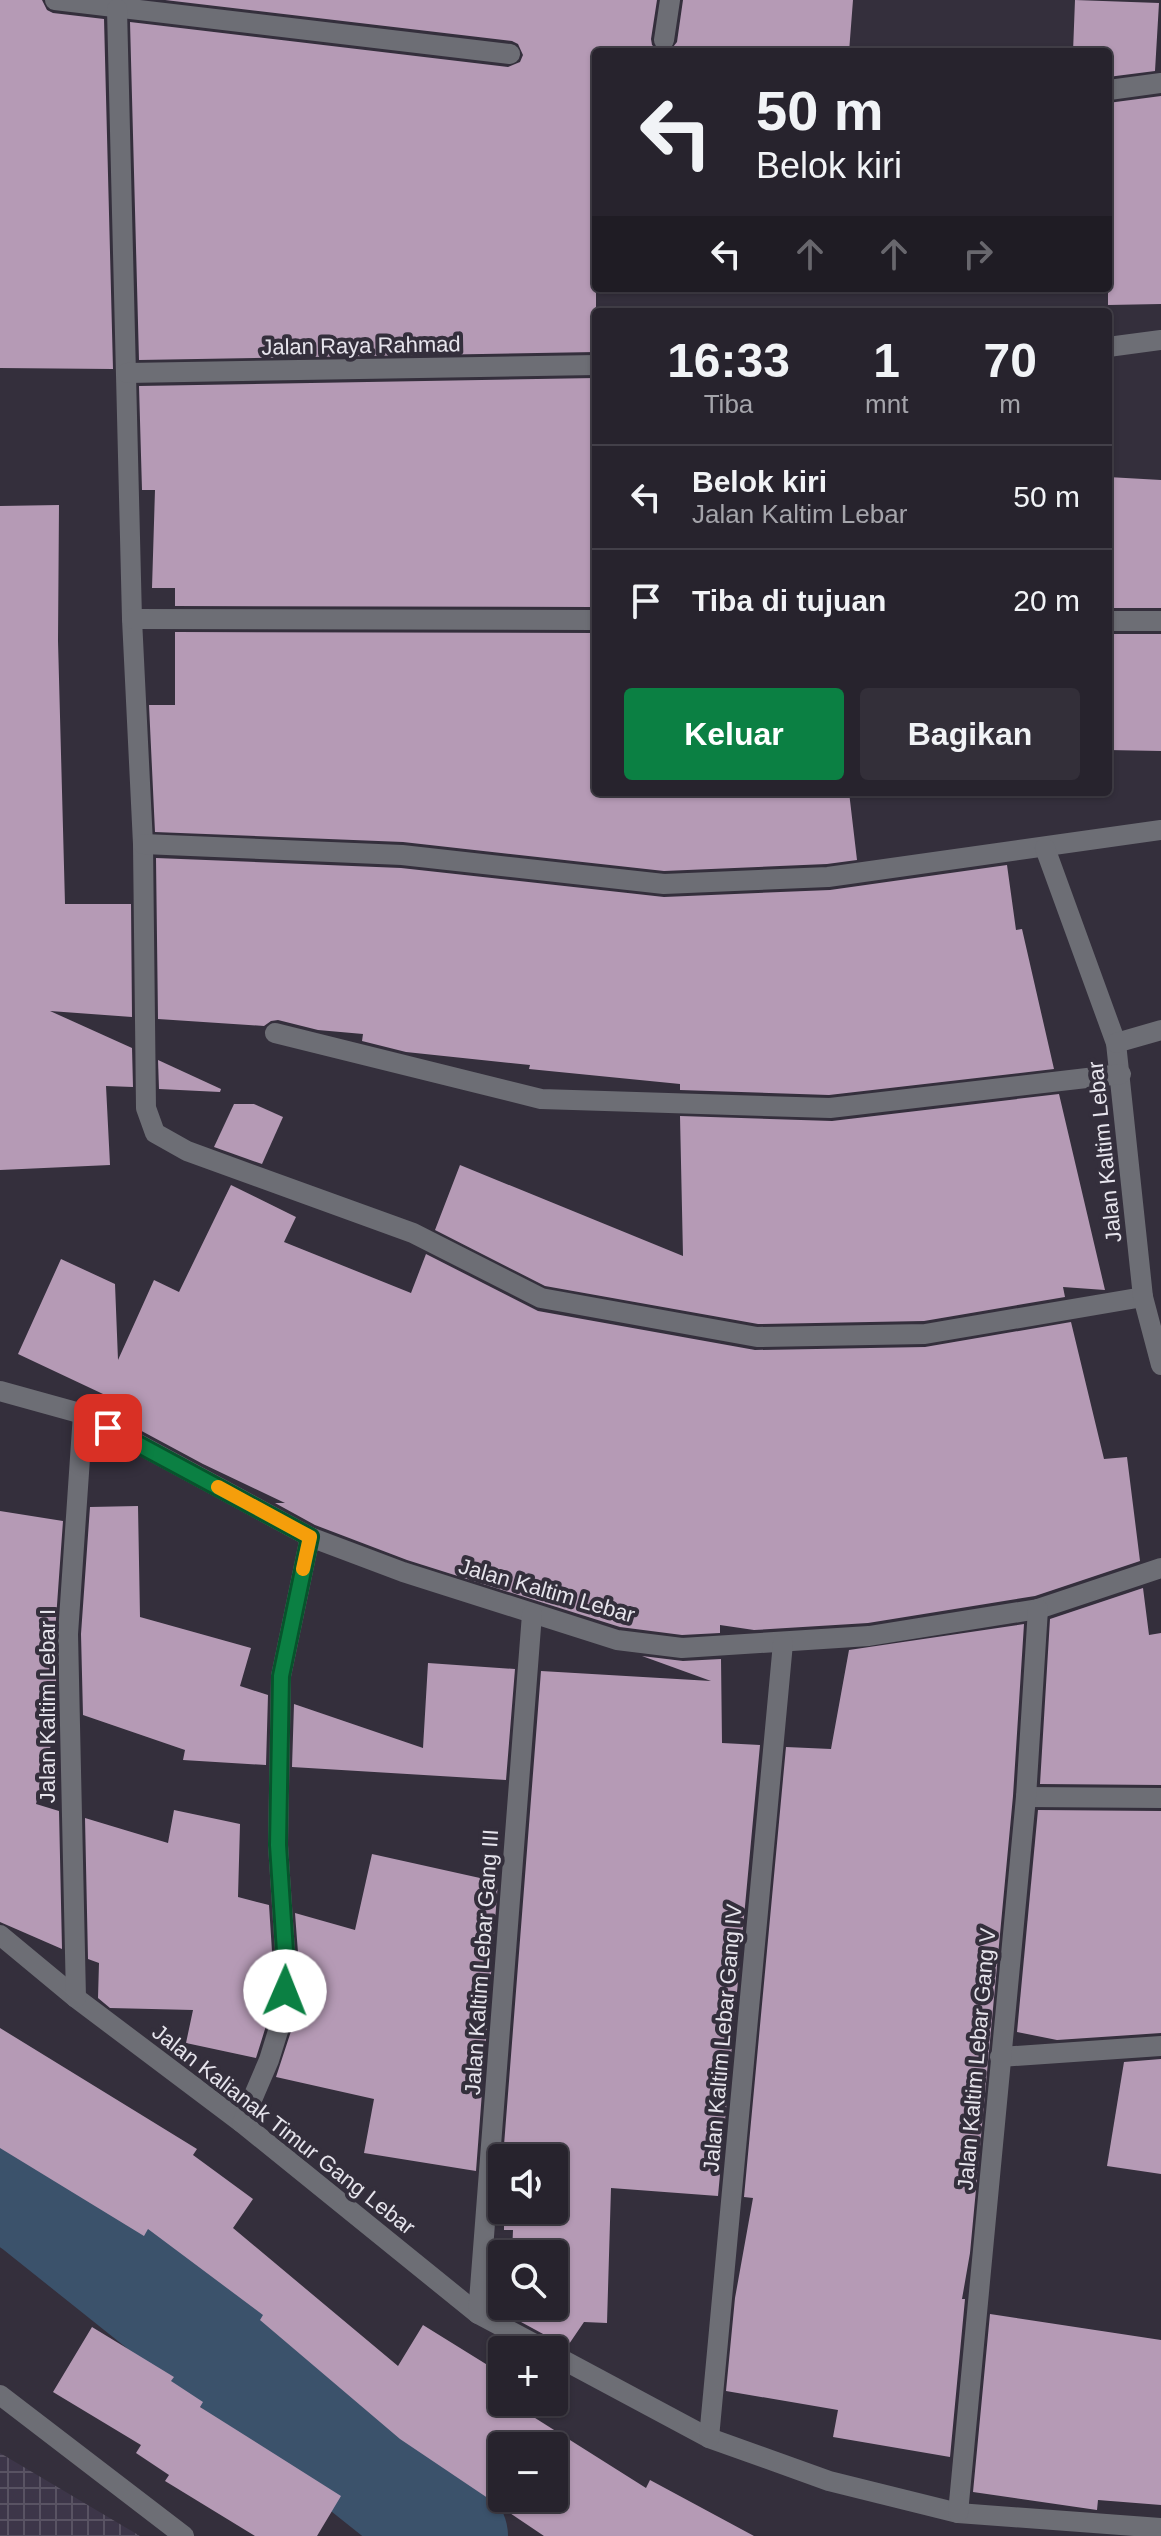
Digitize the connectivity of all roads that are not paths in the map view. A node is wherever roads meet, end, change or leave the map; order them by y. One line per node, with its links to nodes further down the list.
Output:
1 (55, 0): 3 (street)
2 (670, 0): 4 (street)
3 (117, 9): 5 (street); 11 (street)
4 (664, 40)
5 (510, 54)
6 (1161, 83): 7 (street)
7 (1112, 90)
8 (1161, 340): 9 (street)
9 (1112, 346)
10 (592, 365): 11 (street, Jalan Raya Rahmad)
11 (127, 373): 12 (street)
12 (132, 619): 13 (street); 17 (street)
13 (592, 620)
14 (1112, 621): 15 (street)
15 (1161, 621)
16 (1161, 830): 18 (street)
17 (143, 844): 18 (street); 23 (street)
18 (1045, 848): 21 (street, Jalan Kaltim Lebar)
19 (1161, 1030): 21 (street)
20 (275, 1033): 22 (street)
21 (1116, 1043): 22 (street, Jalan Kaltim Lebar)
22 (1121, 1074): 23 (street, Jalan Kaltim Lebar)
23 (1143, 1297): 24 (street, Jalan Kaltim Lebar)
24 (1156, 1332): 25 (street, Jalan Kaltim Lebar)
25 (1161, 1365)
26 (0, 1391): 27 (street, Jalan Kaltim Lebar)
27 (83, 1414): 28 (street, Jalan Kaltim Lebar); 36 (street, Jalan Kaltim Lebar I)
28 (310, 1537): 31 (street, Jalan Kaltim Lebar); 39 (street)
29 (1161, 1568): 30 (street, Jalan Kaltim Lebar)
30 (1038, 1609): 32 (street, Jalan Kaltim Lebar); 33 (street, Jalan Kaltim Lebar Gang V)
31 (532, 1614): 32 (street, Jalan Kaltim Lebar); 40 (street, Jalan Kaltim Lebar Gang III)
32 (783, 1643): 44 (street, Jalan Kaltim Lebar Gang IV)
33 (1026, 1797): 34 (street); 38 (street, Jalan Kaltim Lebar Gang V)
34 (1161, 1798)
35 (0, 1935): 36 (street, Jalan Kalianak Timur Gang Lebar)
36 (76, 1998): 39 (street, Jalan Kalianak Timur Gang Lebar)
37 (1161, 2046): 38 (street)
38 (1000, 2057): 45 (street, Jalan Kaltim Lebar Gang V)
39 (242, 2123): 40 (street, Jalan Kalianak Timur Gang Lebar)
40 (478, 2314): 41 (street, Jalan Kalianak Timur Gang Lebar)
41 (520, 2336)
42 (568, 2362): 44 (street)
43 (0, 2395): 47 (street)
44 (709, 2438): 45 (street)
45 (958, 2513): 46 (street)
46 (1161, 2528)
47 (184, 2536)

